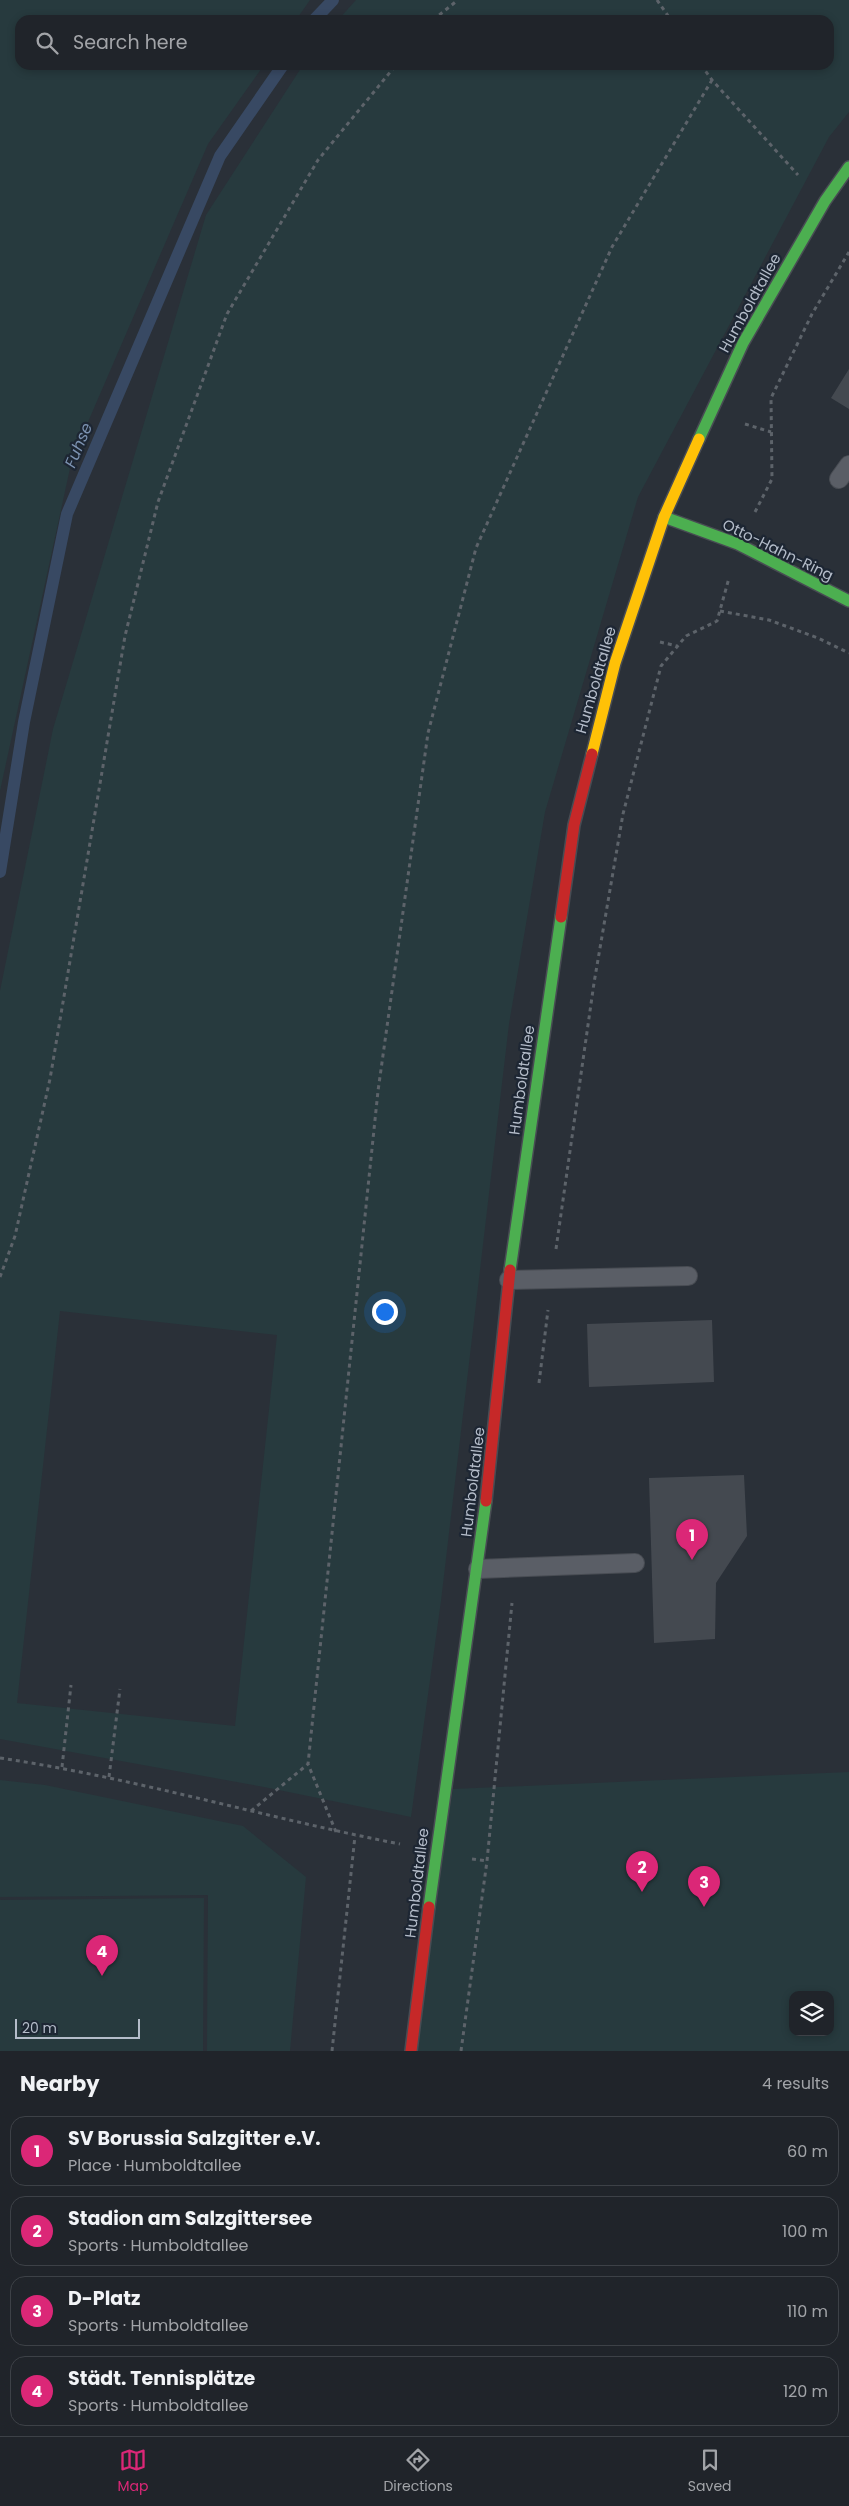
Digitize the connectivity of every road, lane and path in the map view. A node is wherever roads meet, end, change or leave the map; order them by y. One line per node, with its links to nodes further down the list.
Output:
1 (458, 0): 3 (path)
2 (657, 0): 4 (path)
3 (439, 15)
4 (668, 15)
5 (392, 70): 16 (path)
6 (705, 70): 7 (path)
7 (712, 80): 9 (path); 24 (path)
8 (849, 167): 9 (street, Humboldtallee)
9 (825, 201): 11 (street, Humboldtallee)
10 (849, 252): 12 (path)
11 (664, 517): 12 (street, Otto-Hahn-Ring); 18 (street, Humboldtallee)
12 (738, 544): 13 (street, Otto-Hahn-Ring)
13 (849, 601)
14 (720, 611): 15 (path)
15 (849, 653)
16 (0, 1276)
17 (688, 1276): 18 (lane)
18 (509, 1280): 20 (street, Humboldtallee)
19 (635, 1563): 20 (lane)
20 (478, 1569): 30 (street, Humboldtallee)
21 (71, 1685): 25 (path)
22 (120, 1689): 26 (path)
23 (0, 1758): 25 (path)
24 (308, 1764): 27 (path); 28 (path)
25 (62, 1767): 26 (path)
26 (108, 1777): 27 (path)
27 (251, 1811): 28 (path)
28 (336, 1832): 29 (path)
29 (355, 1836): 30 (path); 32 (path)
30 (436, 1852): 31 (path); 33 (street, Humboldtallee)
31 (487, 1861)
32 (332, 2051)
33 (411, 2051)

